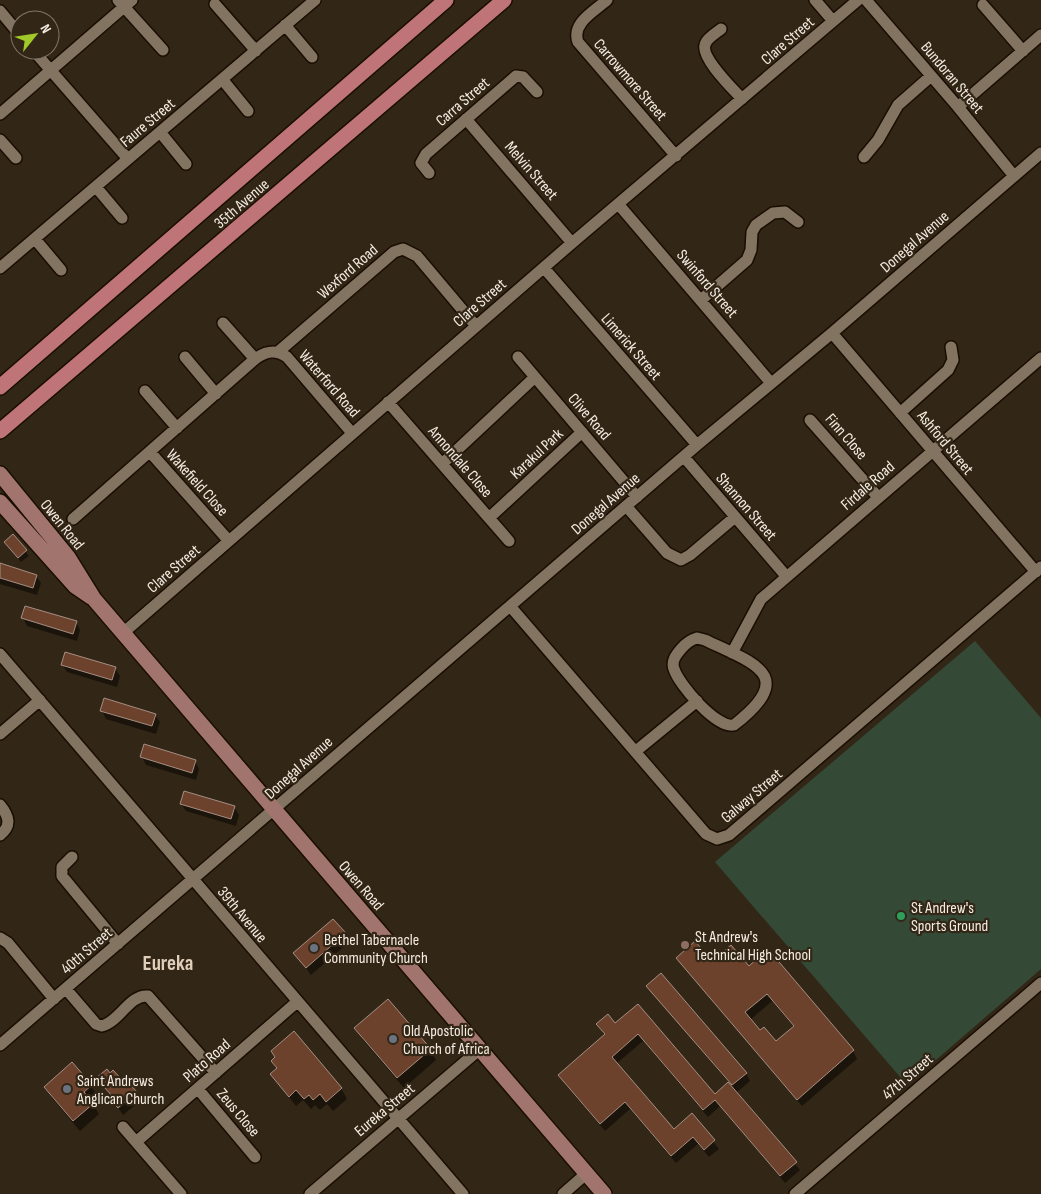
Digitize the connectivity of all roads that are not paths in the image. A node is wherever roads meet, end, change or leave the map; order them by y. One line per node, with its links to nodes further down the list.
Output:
1 (315, 0): 14 (street, Faure Street)
2 (446, 0): 62 (main road, 35th Avenue)
3 (504, 0): 69 (main road, 35th Avenue)
4 (607, 0): 34 (street, Carrowmore Street)
5 (815, 0): 12 (street)
6 (858, 0): 12 (street, Clare Street)
7 (866, 0): 23 (street, Bundoran Street)
8 (124, 3): 17 (street); 22 (street)
9 (215, 4): 18 (street)
10 (983, 5): 19 (street)
11 (0, 11): 13 (street)
12 (833, 21): 26 (street, Clare Street)
13 (10, 22)
14 (285, 25): 18 (street, Faure Street); 20 (street)
15 (721, 29): 26 (street)
16 (1041, 35): 19 (street)
17 (163, 50)
18 (256, 50): 24 (street, Faure Street)
19 (1022, 51): 27 (street)
20 (312, 57)
21 (42, 60): 22 (street)
22 (50, 70): 29 (street); 37 (street)
23 (931, 76): 27 (street, Bundoran Street); 35 (street)
24 (222, 79): 28 (street); 31 (street, Faure Street)
25 (537, 92): 30 (street, Carra Street)
26 (742, 99): 34 (street, Clare Street)
27 (958, 107): 40 (street, Bundoran Street)
28 (248, 111)
29 (0, 114)
30 (466, 119): 39 (street, Carra Street); 46 (street, Melvin Street)
31 (160, 132): 37 (street, Faure Street); 38 (street)
32 (0, 140): 36 (street)
33 (1041, 153): 40 (street, Donegal Avenue)
34 (676, 156): 42 (street, Clare Street)
35 (864, 157)
36 (16, 158)
37 (128, 159): 41 (street, Faure Street)
38 (186, 164)
39 (429, 174)
40 (1014, 176): 53 (street, Donegal Avenue)
41 (96, 186): 43 (street); 45 (street, Faure Street)
42 (619, 205): 46 (street, Clare Street); 50 (street, Swinford Street)
43 (122, 218)
44 (798, 222): 50 (street)
45 (34, 239): 47 (street, Faure Street); 49 (street)
46 (572, 243): 48 (street, Clare Street)
47 (0, 268)
48 (544, 268): 52 (street, Clare Street); 72 (street, Limerick Street)
49 (61, 270)
50 (702, 300): 61 (street, Swinford Street)
51 (223, 322): 59 (street)
52 (476, 326): 55 (street, Wexford Road); 65 (street, Clare Street)
53 (832, 333): 61 (street, Donegal Avenue); 66 (street, Ashford Street)
54 (950, 347): 66 (street)
55 (278, 352): 59 (street, Waterford Road); 71 (street, Waterford Road)
56 (185, 356): 64 (street)
57 (518, 357): 60 (street, Clive Road)
58 (1041, 358): 74 (street, Firdale Road)
59 (255, 359): 64 (street, Waterford Road)
60 (535, 378): 70 (street, Clive Road); 76 (street)
61 (771, 383): 72 (street, Donegal Avenue)
62 (0, 387)
63 (145, 391): 68 (street)
64 (216, 394): 68 (street, Waterford Road)
65 (388, 402): 71 (street, Clare Street); 76 (street, Annondale Close)
66 (900, 413): 74 (street, Ashford Street)
67 (810, 420): 79 (street, Finn Close)
68 (177, 428): 73 (street, Waterford Road)
69 (0, 430)
70 (582, 432): 78 (street, Clive Road); 83 (street, Karakul Park)
71 (352, 433): 85 (street, Clare Street)
72 (697, 445): 75 (street, Donegal Avenue)
73 (150, 452): 84 (street, Wakefield Close); 85 (street, Wakefield Close)
74 (931, 452): 79 (street, Firdale Road); 87 (street, Ashford Street)
75 (684, 457): 78 (street, Donegal Avenue); 82 (street, Shannon Street)
76 (442, 464): 83 (street, Annondale Close)
77 (0, 474): 89 (street, Owen Road)
78 (637, 497): 81 (street, Donegal Avenue)
79 (878, 497): 88 (street, Firdale Road)
80 (0, 502): 89 (street, Owen Road)
81 (626, 506): 82 (street); 90 (street, Donegal Avenue)
82 (735, 517): 88 (street, Shannon Street)
83 (489, 518): 86 (street, Annondale Close)
84 (73, 519)
85 (229, 541): 91 (street, Clare Street)
86 (509, 541)
87 (1038, 570): 97 (street, Galway Street)
88 (786, 576): 92 (street, Firdale Road)
89 (94, 599): 91 (street, Owen Road)
90 (510, 606): 97 (street, Galway Street); 99 (street, Donegal Avenue)
91 (123, 633): 99 (street, Owen Road)
92 (732, 652): 95 (street); 95 (street)
93 (0, 654): 94 (street, 39th Avenue)
94 (40, 700): 96 (street); 102 (street, 39th Avenue)
95 (697, 701): 97 (street)
96 (0, 734)
97 (636, 751)
98 (0, 805): 100 (street)
99 (275, 810): 102 (street, Donegal Avenue); 110 (street, Owen Road)
100 (0, 836)
101 (72, 857): 104 (street)
102 (193, 880): 104 (street, 40th Street); 108 (street, 39th Avenue)
103 (0, 938): 107 (street)
104 (118, 944): 106 (street, 40th Street)
105 (1041, 983): 123 (street, 47th Street)
106 (66, 989): 107 (street, 40th Street); 111 (street)
107 (54, 999): 109 (street, 40th Street)
108 (297, 1002): 111 (street, Plato Road); 113 (street, 39th Avenue)
109 (0, 1045)
110 (480, 1049): 113 (street, Eureka Street); 117 (street, Owen Road)
111 (216, 1073): 112 (street, Plato Road)
112 (198, 1089): 115 (street, Plato Road); 116 (street, Zeus Close)
113 (397, 1119): 119 (street, Eureka Street); 120 (street, 39th Avenue)
114 (123, 1127): 115 (street)
115 (136, 1142): 118 (street)
116 (255, 1157)
117 (587, 1174): 121 (street); 122 (street, Owen Road)
118 (181, 1194)
119 (310, 1194)
120 (463, 1194)
121 (562, 1194)
122 (604, 1194)
123 (794, 1194)

